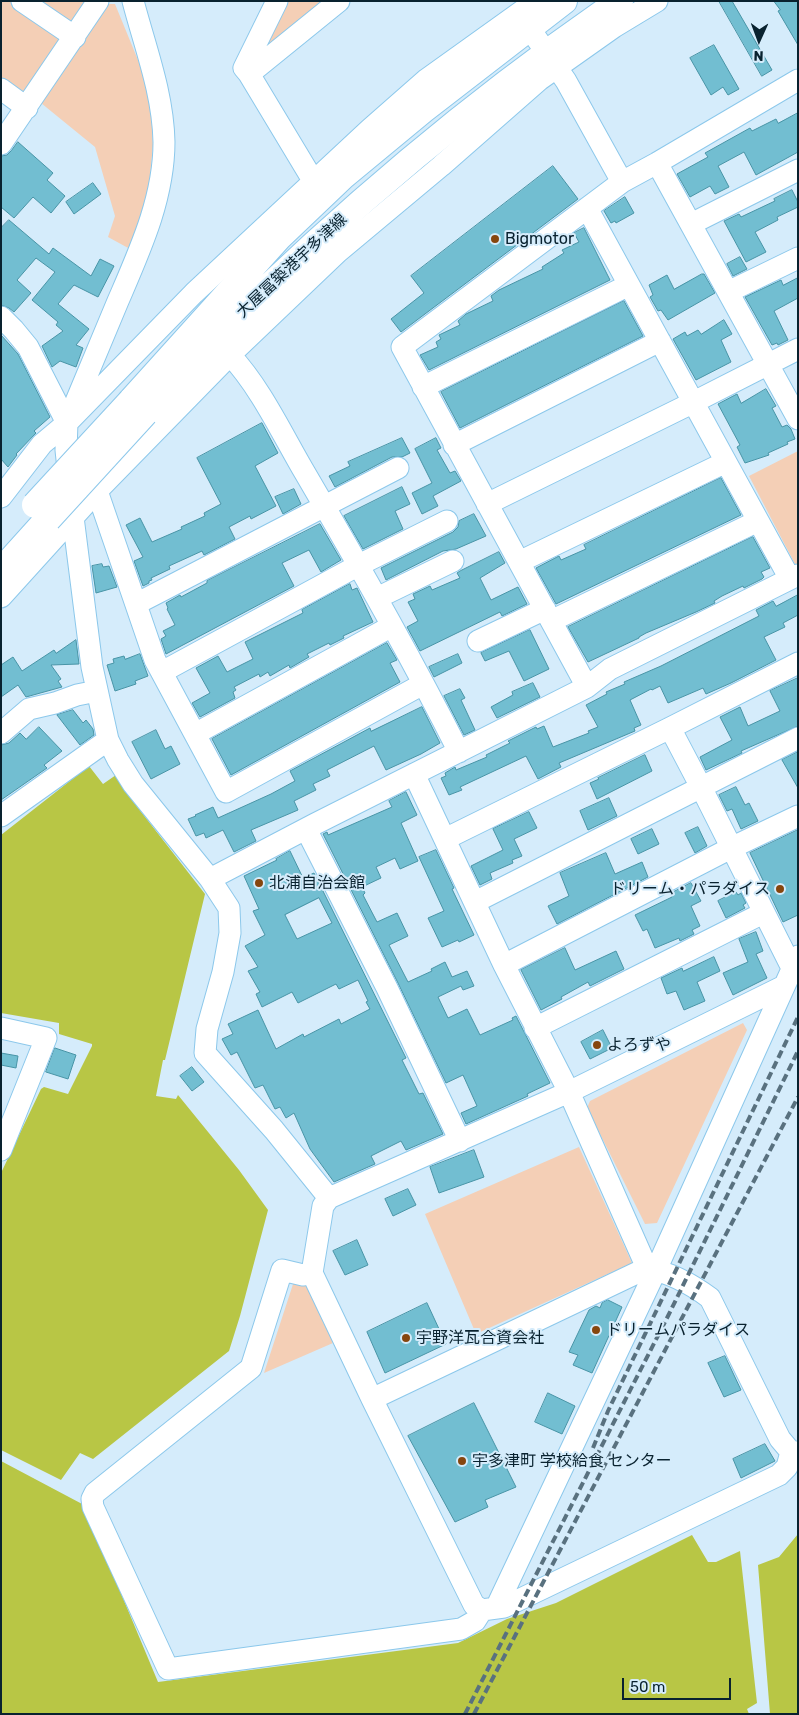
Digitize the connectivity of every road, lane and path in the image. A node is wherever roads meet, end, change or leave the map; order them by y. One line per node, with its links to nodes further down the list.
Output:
1 (22, 1): 10 (street)
2 (98, 1): 10 (street)
3 (133, 1): 35 (street)
4 (277, 1): 12 (street)
5 (339, 1): 12 (street)
6 (564, 1): 9 (main road, 大屋冨築港宇多津線)
7 (620, 1): 11 (main road, 大屋冨築港宇多津線)
8 (657, 1): 11 (street)
9 (524, 11): 11 (street); 19 (street); 33 (main road, 大屋冨築港宇多津線)
10 (75, 37): 15 (street)
11 (552, 60): 20 (street); 29 (street); 33 (main road, 大屋冨築港宇多津線)
12 (249, 74): 19 (street)
13 (798, 80): 17 (street)
14 (1, 89): 15 (street)
15 (27, 108): 16 (street)
16 (1, 144)
17 (658, 163): 20 (street); 22 (street)
18 (798, 170): 22 (street)
19 (314, 182): 35 (street)
20 (622, 182): 21 (street)
21 (587, 208): 24 (street); 31 (street)
22 (691, 224): 25 (street)
23 (798, 258): 25 (street)
24 (629, 285): 27 (street); 31 (street)
25 (728, 292): 30 (street)
26 (1, 317): 35 (street)
27 (660, 341): 32 (street); 37 (street)
28 (798, 348): 30 (street)
29 (230, 355): 42 (street); 44 (street)
30 (768, 364): 32 (street); 34 (street)
31 (423, 387): 37 (street)
32 (692, 403): 39 (street); 43 (street)
33 (138, 407): 45 (main road, 大屋冨築港宇多津線, bridge)
34 (798, 419)
35 (67, 423): 36 (street); 38 (street)
36 (42, 444): 38 (street); 41 (street)
37 (454, 445): 43 (street)
38 (66, 450): 45 (street)
39 (726, 462): 47 (street); 50 (street)
40 (391, 467): 44 (street)
41 (5, 482)
42 (97, 491): 45 (street); 56 (street)
43 (487, 504): 50 (street)
44 (325, 506): 51 (street); 56 (street)
45 (52, 514): 48 (main road, 大屋冨築港宇多津線); 52 (main road, 大屋冨築港宇多津線); 54 (street); 64 (street)
46 (447, 521): 51 (street)
47 (758, 522): 53 (street); 57 (street)
48 (1, 543)
49 (453, 561): 55 (street)
50 (520, 562): 57 (street)
51 (359, 565): 55 (street); 61 (street)
52 (1, 571)
53 (794, 577): 63 (street)
54 (1, 597)
55 (377, 598): 58 (street)
56 (136, 604): 61 (street)
57 (548, 615): 59 (street); 63 (street)
58 (392, 626): 62 (street); 67 (street)
59 (478, 641)
60 (798, 663): 65 (street)
61 (162, 672): 67 (street)
62 (423, 684): 67 (street); 70 (street)
63 (587, 687): 70 (street)
64 (96, 691): 66 (street); 69 (street)
65 (670, 728): 72 (street); 76 (street)
66 (1, 733)
67 (195, 734)
68 (798, 738): 72 (street)
69 (108, 740): 73 (street); 78 (street)
70 (459, 752): 71 (street)
71 (414, 774): 75 (street); 76 (street)
72 (701, 787): 77 (street); 79 (street)
73 (1, 816)
74 (798, 816): 77 (street)
75 (306, 829): 78 (street); 86 (street)
76 (445, 839): 79 (street)
77 (731, 848): 80 (street); 81 (street)
78 (210, 879): 88 (street)
79 (475, 902): 81 (street)
80 (763, 913): 82 (street); 84 (street)
81 (504, 965): 84 (street)
82 (791, 970): 85 (street); 89 (street)
83 (1, 1028): 87 (street)
84 (536, 1028): 85 (street)
85 (569, 1092): 86 (street); 89 (street)
86 (460, 1141): 88 (street)
87 (1, 1150)
88 (329, 1198): 90 (street)
89 (651, 1269): 91 (street); 92 (street); 93 (street)
90 (312, 1272): 91 (street); 93 (street)
91 (372, 1399): 93 (street)
92 (794, 1452): 93 (street)
93 (489, 1609)

